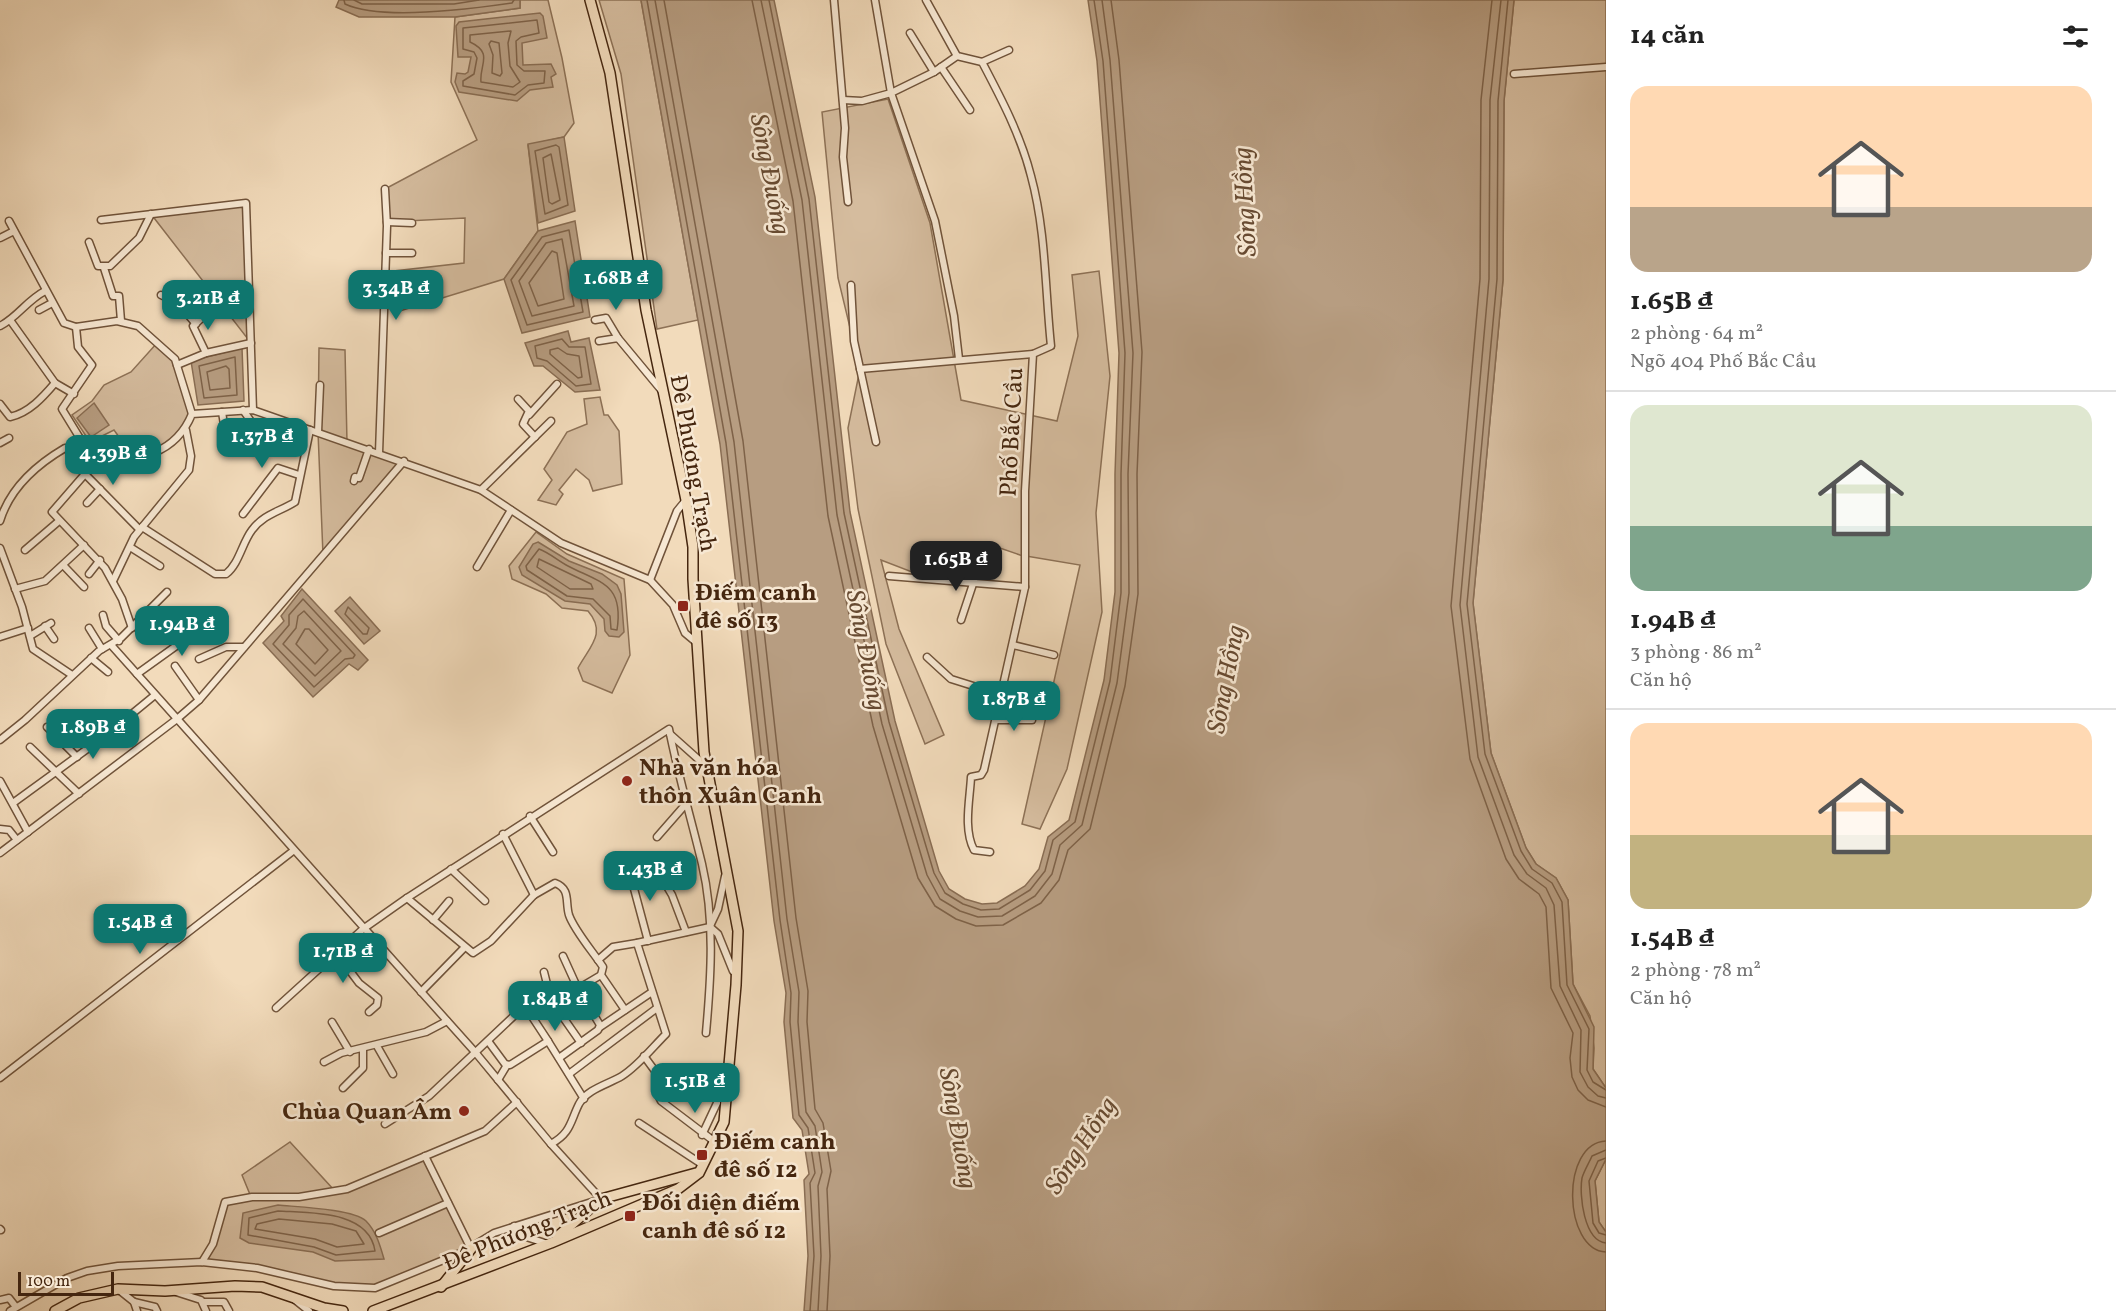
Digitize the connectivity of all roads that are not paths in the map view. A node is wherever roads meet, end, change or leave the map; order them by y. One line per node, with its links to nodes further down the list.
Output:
1 (590, 0): 52 (main road, Đê Phương Trạch)
2 (834, 0): 14 (street)
3 (875, 0): 13 (street)
4 (926, 0): 7 (street)
5 (910, 33): 11 (street)
6 (1010, 50): 8 (street)
7 (957, 56): 8 (street); 9 (street)
8 (982, 62): 45 (street, Phố Bắc Cầu)
9 (941, 67): 11 (street); 15 (street)
10 (1606, 67): 12 (street)
11 (934, 72): 13 (street)
12 (1514, 74)
13 (891, 93): 14 (street); 46 (street)
14 (843, 100): 17 (street)
15 (970, 110)
16 (385, 189): 21 (street)
17 (848, 202)
18 (152, 214): 19 (street); 28 (street); 43 (street)
19 (101, 220)
20 (9, 221): 23 (street)
21 (387, 222): 22 (street); 26 (street)
22 (412, 223)
23 (14, 231): 24 (street); 30 (street)
24 (0, 238)
25 (89, 242): 28 (street)
26 (386, 253): 27 (street); 73 (street)
27 (412, 253)
28 (104, 268): 37 (street)
29 (851, 285): 48 (street)
30 (45, 291): 32 (street); 35 (street)
31 (161, 295): 38 (street)
32 (52, 303): 34 (street); 40 (street)
33 (211, 305): 38 (street)
34 (39, 310)
35 (10, 320): 39 (street); 49 (street)
36 (595, 320): 41 (street)
37 (121, 321): 40 (street); 47 (street)
38 (196, 324): 44 (street)
39 (0, 326)
40 (76, 327): 53 (street)
41 (618, 338): 42 (street); 52 (street)
42 (599, 341)
43 (251, 343): 44 (street); 57 (street)
44 (206, 353): 47 (street)
45 (1033, 354): 46 (street); 104 (street, Phố Bắc Cầu)
46 (959, 359): 48 (street)
47 (177, 365): 59 (street)
48 (860, 369): 68 (street)
49 (55, 383): 53 (street); 55 (street)
50 (557, 384): 60 (street)
51 (320, 385): 64 (street)
52 (663, 392): 81 (main road, Đê Phương Trạch)
53 (74, 393): 72 (street)
54 (518, 399): 60 (street)
55 (0, 404)
56 (243, 410): 57 (street); 58 (street); 67 (street)
57 (253, 410): 63 (street)
58 (222, 412): 59 (street); 70 (street)
59 (192, 414): 62 (street)
60 (528, 416): 65 (street)
61 (551, 420): 65 (street)
62 (186, 430): 75 (street); 88 (street)
63 (310, 430): 64 (street); 77 (street)
64 (318, 432): 71 (street)
65 (535, 436): 80 (street)
66 (9, 438): 69 (street)
67 (264, 440)
68 (876, 442)
69 (0, 443)
70 (235, 449)
71 (369, 449): 73 (street); 78 (street)
72 (74, 450): 75 (street); 83 (street)
73 (380, 453): 74 (street)
74 (404, 461): 80 (street); 120 (street)
75 (80, 465): 76 (street)
76 (85, 474): 79 (street); 87 (street)
77 (299, 475): 85 (street); 88 (street)
78 (354, 481)
79 (100, 489): 82 (street); 88 (street)
80 (482, 490): 84 (street)
81 (686, 500): 100 (street); 119 (main road, Đê Phương Trạch)
82 (87, 503)
83 (2, 507): 86 (street)
84 (511, 510): 97 (street); 100 (street)
85 (243, 514)
86 (0, 521)
87 (59, 521): 89 (street); 92 (street)
88 (140, 528): 90 (street)
89 (84, 545): 93 (street); 95 (street)
90 (130, 547): 96 (street); 101 (street)
91 (0, 548): 94 (street)
92 (25, 550)
93 (100, 560): 98 (street); 101 (street)
94 (2, 562): 105 (street)
95 (63, 566): 103 (street); 105 (street)
96 (160, 566)
97 (477, 567)
98 (89, 574)
99 (889, 576): 102 (street)
100 (651, 580): 119 (street)
101 (113, 581): 112 (street)
102 (974, 581): 104 (street); 108 (street)
103 (84, 587)
104 (1025, 587): 117 (street, Phố Bắc Cầu)
105 (15, 589): 110 (street)
106 (167, 592): 112 (street)
107 (103, 615): 116 (street)
108 (962, 620)
109 (172, 627): 128 (street)
110 (28, 628): 113 (street); 114 (street)
111 (89, 628): 121 (street)
112 (132, 628): 116 (street)
113 (30, 636): 115 (street); 129 (street)
114 (0, 637)
115 (54, 639)
116 (119, 641): 118 (street)
117 (1013, 645): 122 (street); 131 (street, Phố Bắc Cầu)
118 (112, 646): 121 (street); 128 (street)
119 (699, 646): 141 (main road, Đê Phương Trạch)
120 (244, 647): 125 (street); 132 (street)
121 (102, 649): 124 (street)
122 (1054, 655)
123 (927, 657): 131 (street)
124 (91, 658): 127 (street); 129 (street)
125 (200, 658)
126 (174, 666): 132 (street)
127 (108, 672)
128 (137, 674): 130 (street)
129 (72, 675): 138 (street)
130 (155, 695): 133 (street); 140 (street)
131 (1002, 695): 134 (street, Phố Bắc Cầu)
132 (199, 700): 133 (street)
133 (177, 719): 144 (street); 153 (street)
134 (996, 720): 135 (street); 155 (street, Phố Bắc Cầu)
135 (1032, 720)
136 (48, 726): 140 (street)
137 (670, 734): 141 (street); 146 (street); 147 (street)
138 (0, 739)
139 (30, 747): 142 (street)
140 (77, 757): 142 (street)
141 (707, 767): 157 (main road, Đê Phương Trạch)
142 (57, 771): 144 (street); 145 (street)
143 (0, 781): 145 (street)
144 (79, 794): 149 (street)
145 (13, 803): 149 (street)
146 (685, 805): 151 (street); 166 (street)
147 (530, 816): 150 (street); 154 (street)
148 (0, 829): 152 (street)
149 (28, 832): 152 (street)
150 (503, 834): 158 (street); 161 (street)
151 (657, 837)
152 (17, 840): 156 (street)
153 (293, 851): 167 (street); 204 (street)
154 (553, 852)
155 (990, 852)
156 (0, 853)
157 (726, 868): 166 (street); 177 (main road, Đê Phương Trạch)
158 (451, 869): 162 (street); 164 (street)
159 (610, 870): 169 (street)
160 (659, 873): 168 (street)
161 (534, 895): 171 (street); 174 (street)
162 (407, 898): 165 (street); 167 (street)
163 (449, 901): 165 (street)
164 (485, 901)
165 (433, 920): 171 (street)
166 (710, 927): 168 (street); 177 (street); 190 (street)
167 (363, 929): 173 (street); 179 (street)
168 (686, 932): 169 (street)
169 (648, 941): 170 (street)
170 (637, 943): 174 (street); 180 (street)
171 (464, 948): 179 (street)
172 (563, 956): 178 (street)
173 (331, 957): 182 (street); 186 (street)
174 (598, 960): 176 (street)
175 (544, 972): 181 (street)
176 (601, 975): 178 (street); 185 (street)
177 (736, 986): 215 (main road, Đê Phương Trạch)
178 (578, 989): 181 (street); 189 (street)
179 (421, 992): 188 (street)
180 (652, 992): 183 (street); 185 (street)
181 (551, 1000): 184 (street); 193 (street)
182 (276, 1008)
183 (657, 1008): 198 (street); 203 (street)
184 (527, 1009): 191 (street); 192 (street)
185 (626, 1010): 189 (street)
186 (369, 1012)
187 (332, 1022): 196 (street)
188 (447, 1022): 194 (street); 197 (street)
189 (600, 1028): 193 (street)
190 (706, 1033)
191 (488, 1041): 197 (street); 201 (street)
192 (548, 1041): 199 (street); 201 (street)
193 (580, 1043): 199 (street)
194 (377, 1046): 195 (street); 202 (street)
195 (363, 1049): 196 (street); 208 (street)
196 (350, 1052): 200 (street)
197 (475, 1052): 205 (street); 213 (street)
198 (644, 1056): 207 (street); 209 (street)
199 (559, 1058): 203 (street)
200 (324, 1062)
201 (507, 1065): 205 (street)
202 (393, 1074)
203 (569, 1074): 209 (street)
204 (0, 1078)
205 (498, 1080): 210 (street)
206 (688, 1080): 207 (street)
207 (670, 1085): 214 (street)
208 (343, 1088)
209 (584, 1099): 216 (street)
210 (517, 1102): 216 (street); 217 (street)
211 (717, 1103): 214 (street)
212 (639, 1123): 218 (street)
213 (385, 1124)
214 (702, 1135): 215 (street)
215 (715, 1142): 218 (main road, Đê Phương Trạch)
216 (551, 1144): 219 (street)
217 (425, 1156): 220 (street); 225 (street)
218 (701, 1169): 219 (main road); 223 (main road, Đê Phương Trạch)
219 (601, 1199): 221 (street); 223 (main road)
220 (448, 1203): 222 (street); 224 (street)
221 (514, 1226): 223 (street); 224 (street)
222 (379, 1233)
223 (550, 1244): 226 (main road, Đê Phương Trạch)
224 (471, 1249): 225 (street); 226 (main road)
225 (202, 1262): 234 (street)
226 (441, 1287): 233 (main road, Đê Phương Trạch)
227 (118, 1289): 228 (main road); 231 (street); 236 (main road)
228 (172, 1290): 229 (main road); 232 (street)
229 (290, 1295): 235 (main road); 241 (street)
230 (0, 1300): 234 (street)
231 (134, 1302): 237 (street); 238 (street)
232 (203, 1302): 239 (street); 240 (street)
233 (395, 1304): 243 (main road, Đê Phương Trạch); 244 (street)
234 (16, 1310)
235 (326, 1310): 242 (main road)
236 (55, 1311)
237 (138, 1311)
238 (157, 1311)
239 (206, 1311)
240 (229, 1311)
241 (309, 1311)
242 (343, 1311)
243 (373, 1311)
244 (387, 1311)

